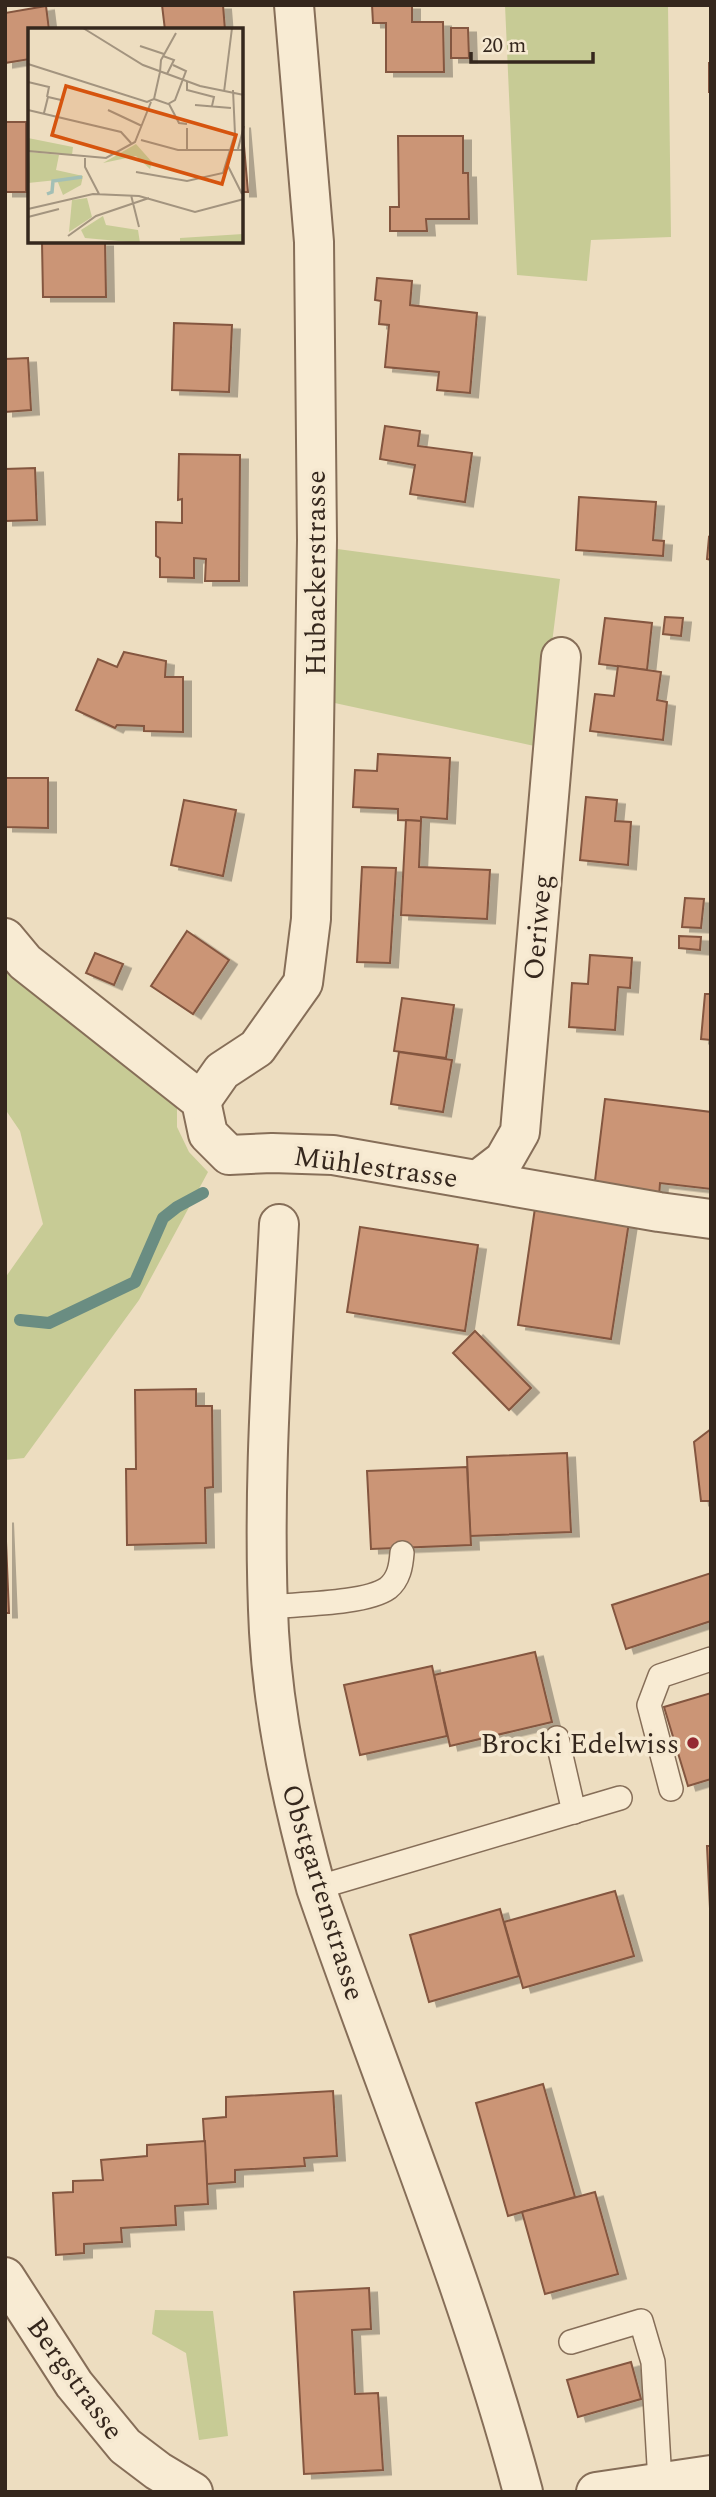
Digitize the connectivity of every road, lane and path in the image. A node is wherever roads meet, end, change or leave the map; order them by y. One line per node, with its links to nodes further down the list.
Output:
1 (295, 5): 4 (street, Hubackerstrasse)
2 (561, 657): 5 (street, Oeriweg)
3 (5, 938): 4 (street)
4 (201, 1101): 5 (street, Mühlestrasse)
5 (478, 1180): 6 (street, Mühlestrasse)
6 (711, 1219)
7 (279, 1224): 9 (street, Obstgartenstrasse)
8 (402, 1553): 9 (lane)
9 (269, 1607): 15 (street, Obstgartenstrasse)
10 (711, 1659): 12 (lane)
11 (557, 1738): 14 (lane)
12 (671, 1789)
13 (620, 1798): 14 (lane)
14 (574, 1812): 15 (lane)
15 (316, 1888): 21 (street, Obstgartenstrasse)
16 (5, 2277): 20 (street, Bergstrasse)
17 (571, 2342): 19 (lane)
18 (711, 2475): 19 (street)
19 (660, 2482): 22 (street)
20 (193, 2492)
21 (523, 2492)
22 (596, 2492)

